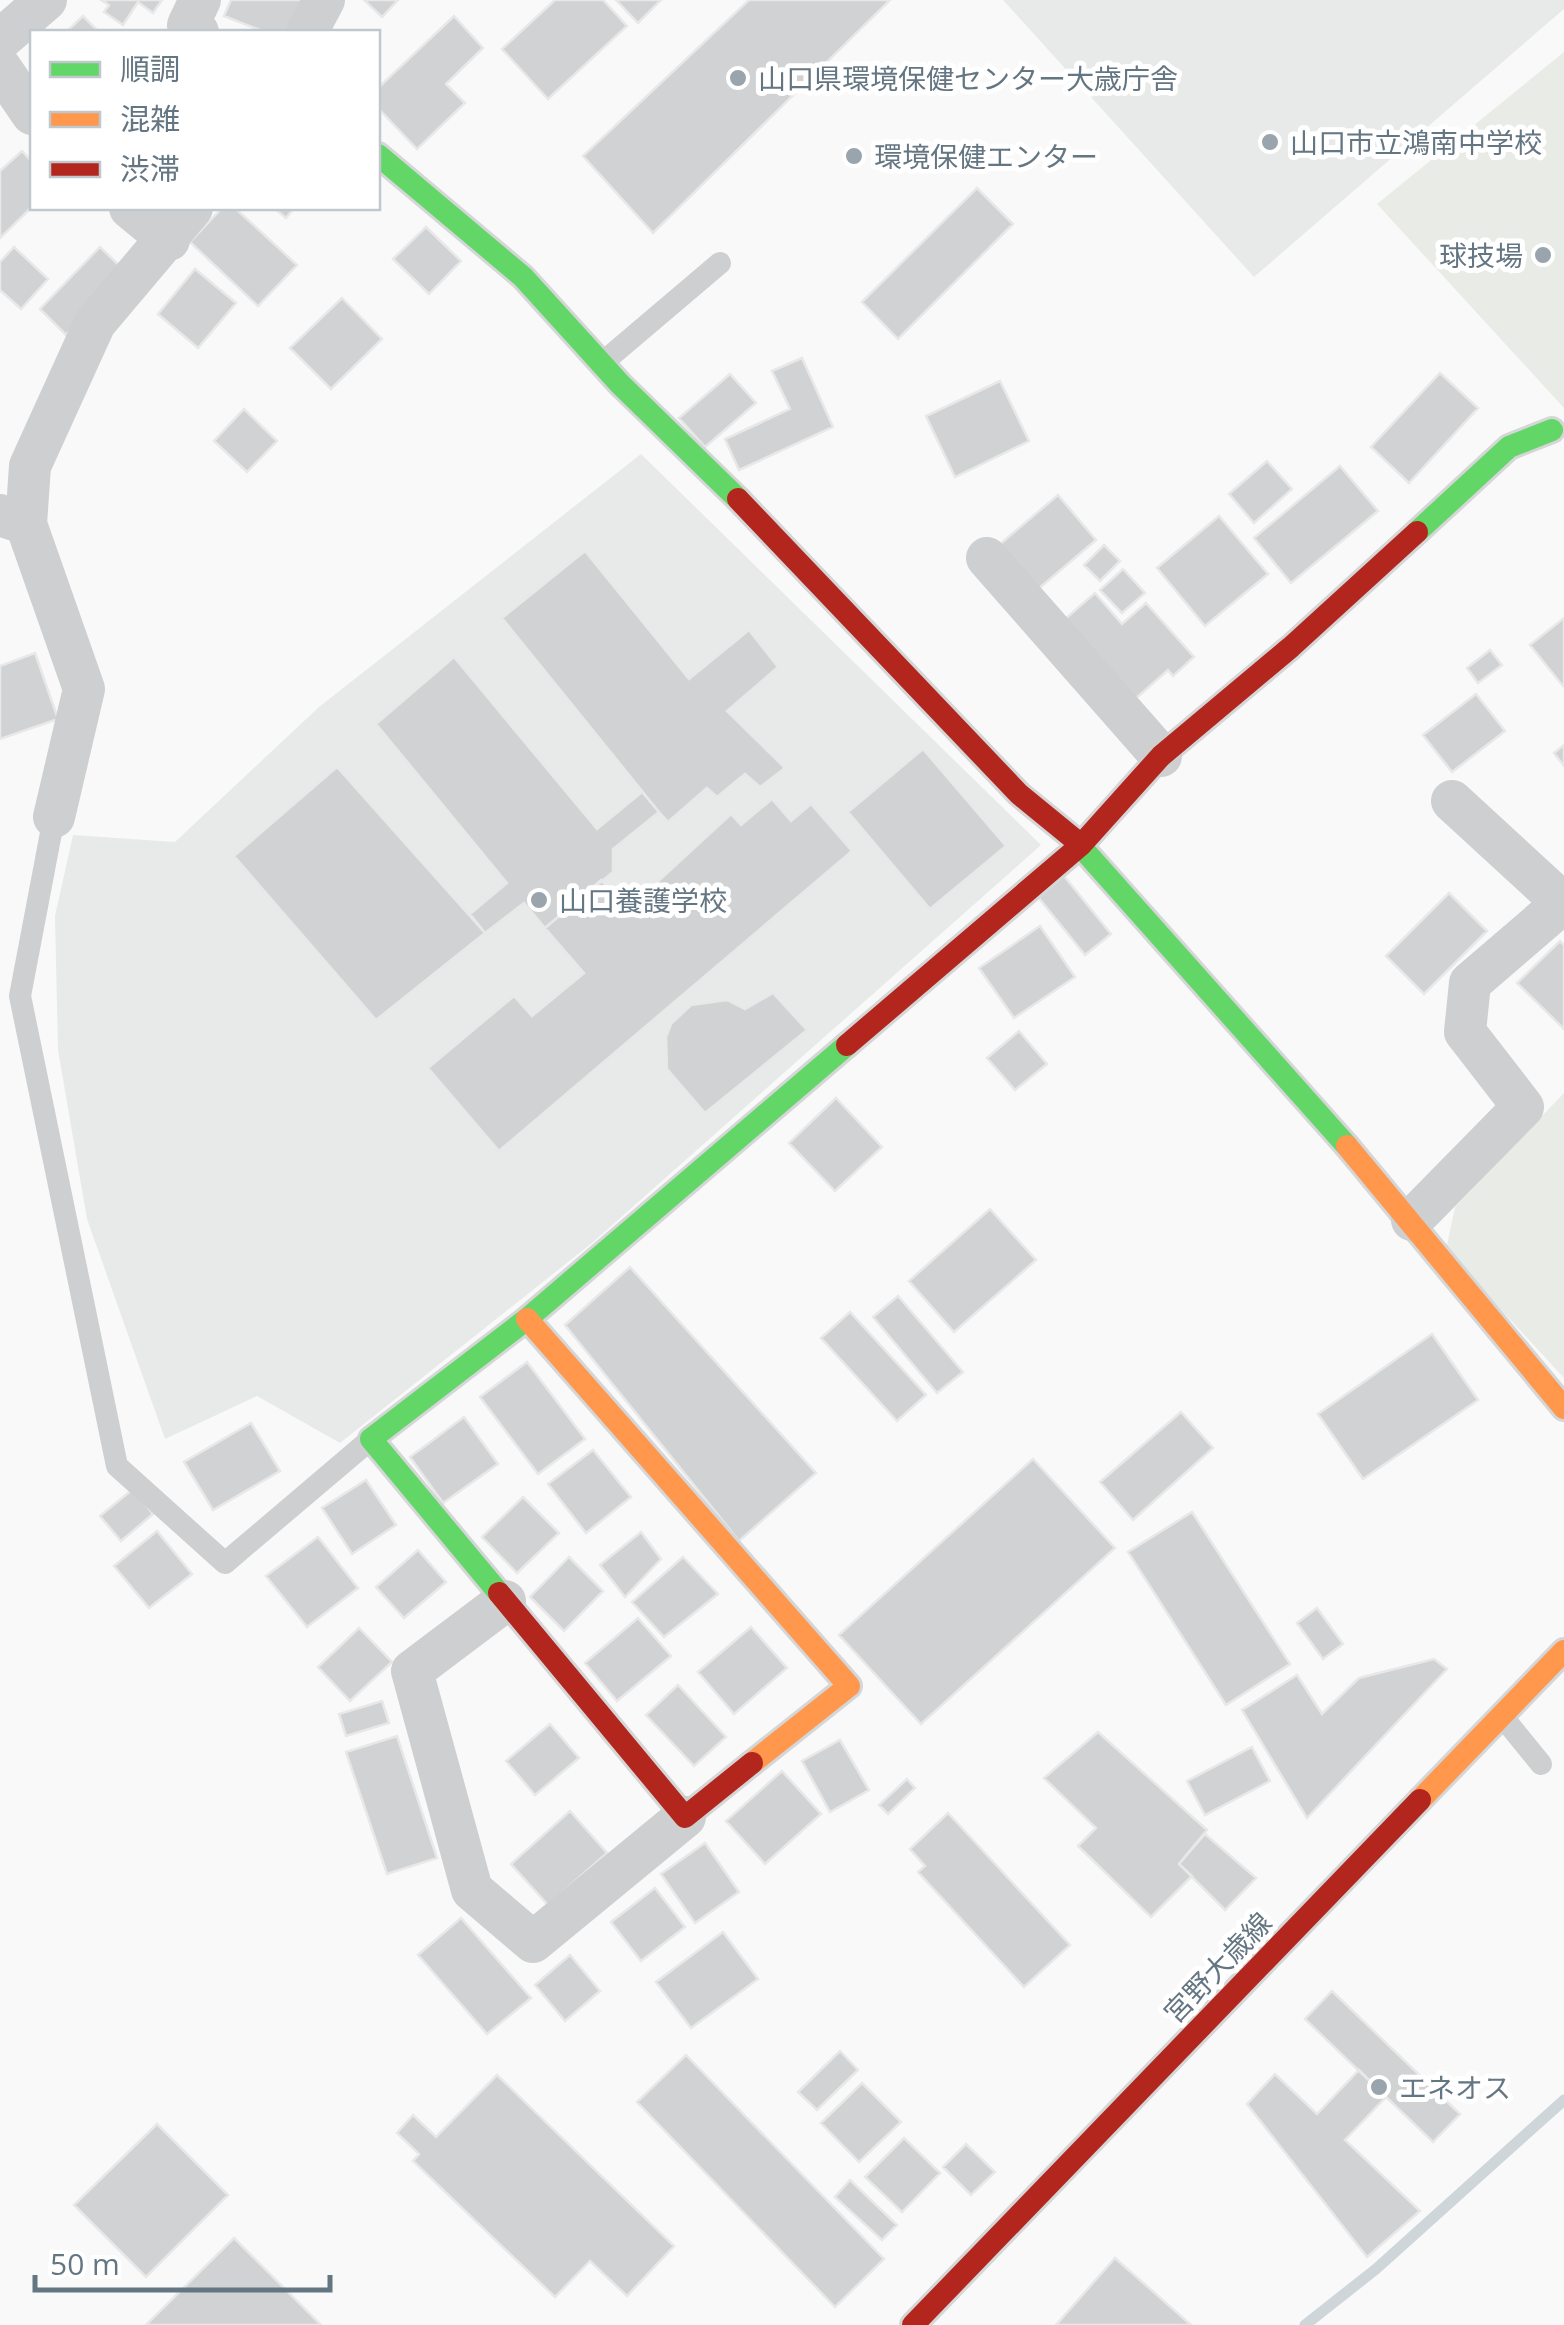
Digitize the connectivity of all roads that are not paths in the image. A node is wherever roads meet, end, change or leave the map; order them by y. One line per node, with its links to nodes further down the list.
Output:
1 (46, 0): 4 (street)
2 (324, 0): 3 (street)
3 (308, 30)
4 (0, 40)
5 (0, 68): 6 (street)
6 (30, 111)
7 (380, 157): 11 (street)
8 (136, 210): 9 (street)
9 (181, 224): 13 (street)
10 (720, 263): 11 (lane)
11 (602, 364): 18 (street)
12 (1552, 430): 15 (street)
13 (13, 520): 17 (street)
14 (987, 558): 15 (street)
15 (1161, 756): 18 (street)
16 (1452, 800): 19 (street)
17 (54, 817): 23 (lane)
18 (1081, 845): 20 (street); 21 (street)
19 (1564, 902): 20 (street)
20 (1412, 1220): 22 (street)
21 (527, 1319): 23 (street); 28 (street)
22 (1564, 1408)
23 (371, 1439): 24 (street)
24 (505, 1601): 28 (street); 28 (street)
25 (1564, 1651): 26 (street, 宮野大歳線)
26 (1502, 1716): 27 (lane); 29 (street, 宮野大歳線)
27 (1541, 1764)
28 (685, 1817)
29 (914, 2325)

